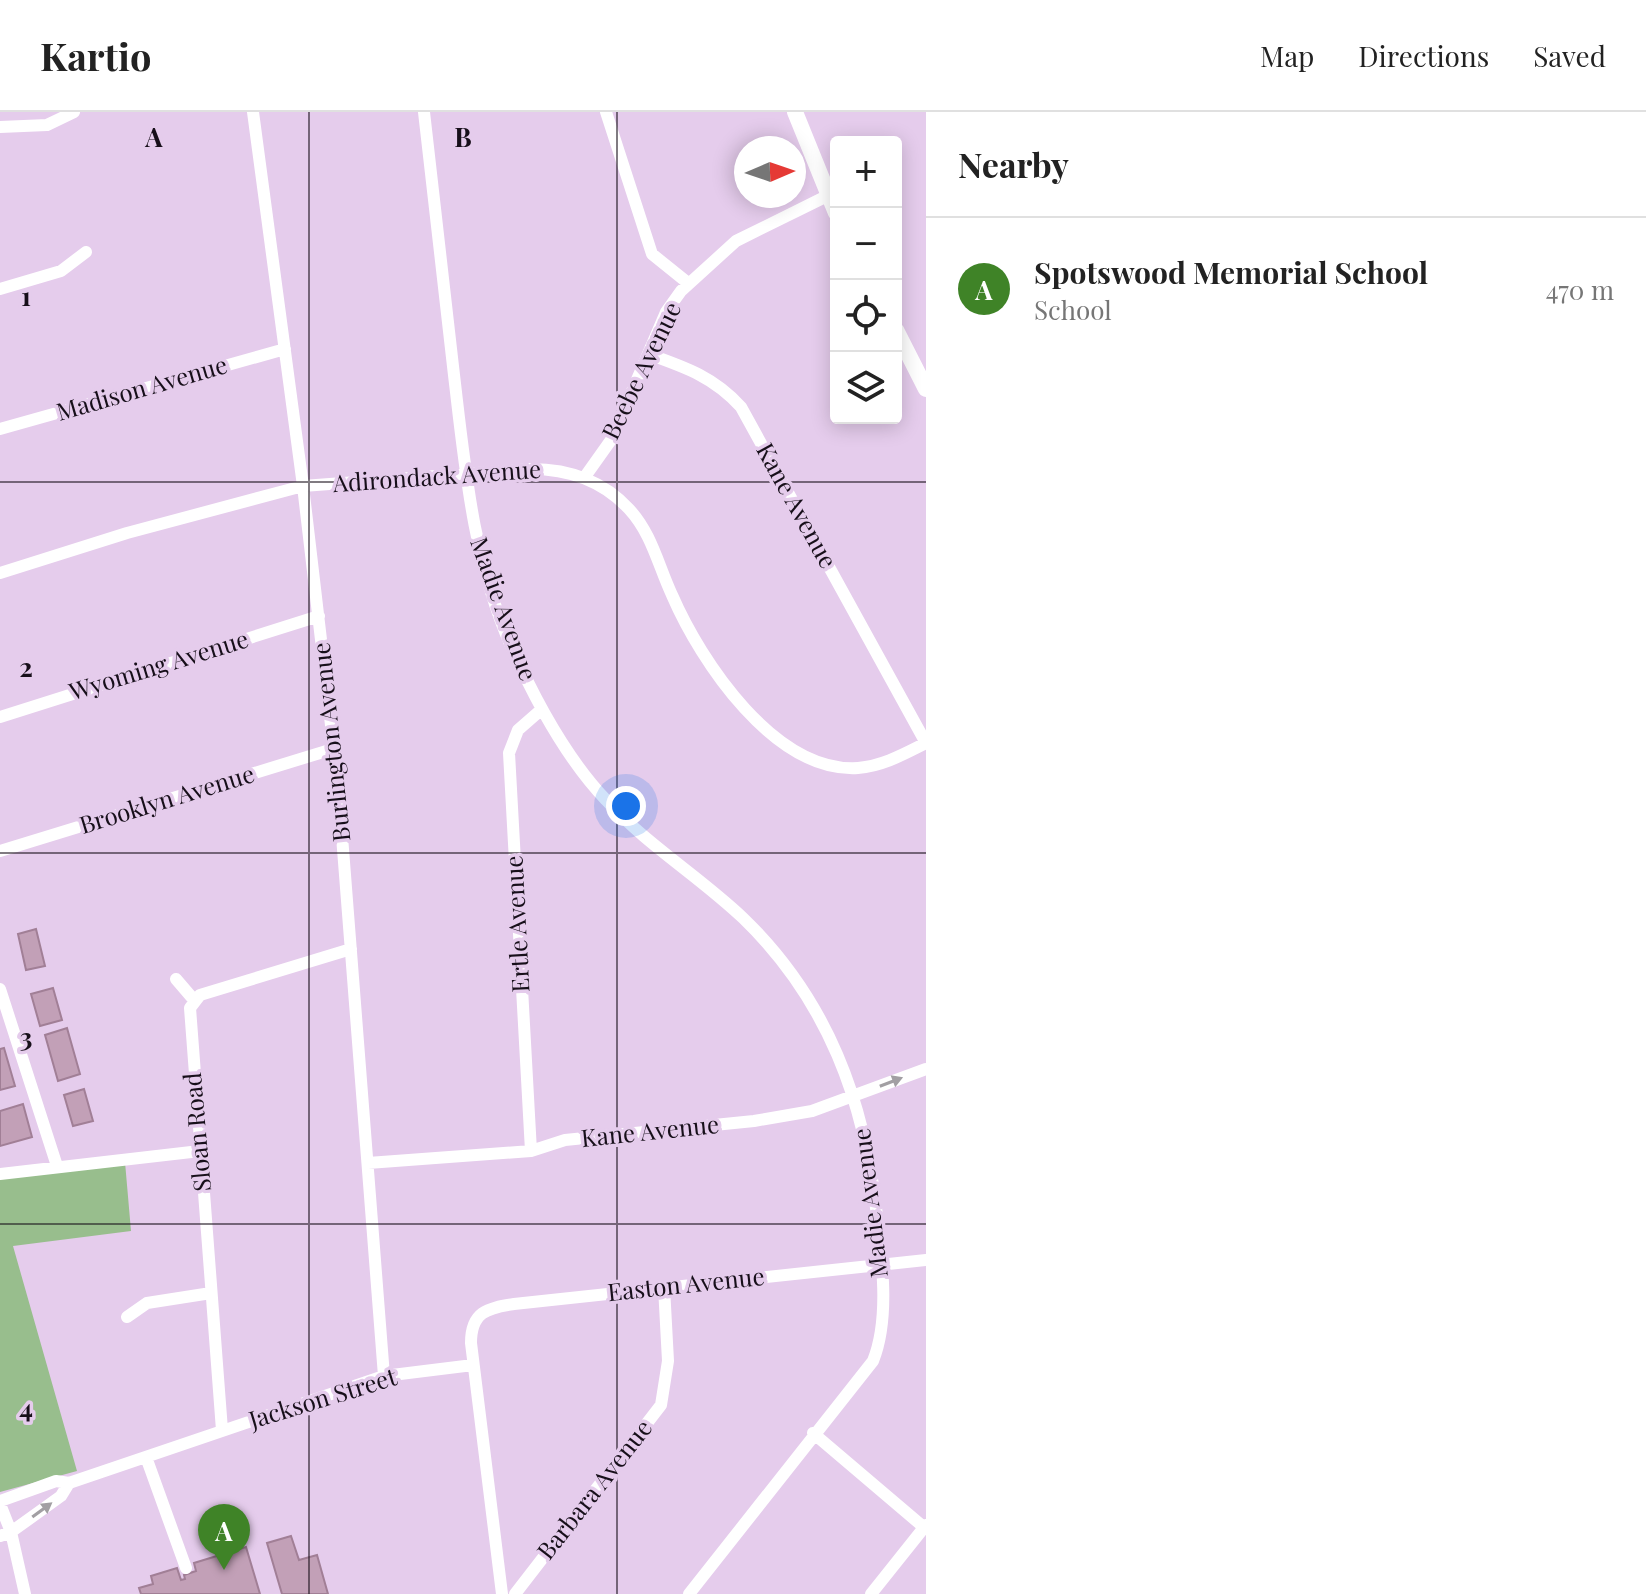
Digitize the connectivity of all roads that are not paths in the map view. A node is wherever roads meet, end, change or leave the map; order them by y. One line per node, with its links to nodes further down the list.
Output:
1 (74, 112): 6 (street)
2 (253, 112): 13 (street, Burlington Avenue)
3 (424, 112): 17 (street, Madie Avenue)
4 (606, 112): 10 (street)
5 (795, 112): 7 (main road)
6 (0, 127)
7 (827, 196): 8 (main road); 10 (street, Beebe Avenue)
8 (833, 208)
9 (86, 252): 11 (street)
10 (688, 283): 14 (street, Beebe Avenue)
11 (0, 289)
12 (902, 342): 15 (main road)
13 (285, 349): 16 (street, Madison Avenue); 19 (street, Burlington Avenue)
14 (648, 354): 18 (street, Beebe Avenue); 24 (street, Kane Avenue)
15 (926, 389)
16 (0, 429)
17 (466, 475): 18 (street, Adirondack Avenue); 19 (street, Adirondack Avenue); 22 (street, Madie Avenue)
18 (584, 478): 24 (street, Adirondack Avenue)
19 (303, 486): 20 (street, Adirondack Avenue); 21 (street, Burlington Avenue)
20 (0, 573)
21 (319, 616): 23 (street, Wyoming Avenue); 25 (street, Burlington Avenue)
22 (542, 709): 32 (street, Madie Avenue); 34 (street, Ertle Avenue)
23 (0, 717)
24 (926, 743)
25 (333, 749): 26 (street, Brooklyn Avenue); 27 (street, Burlington Avenue)
26 (0, 851)
27 (351, 949): 30 (street); 35 (street, Burlington Avenue)
28 (176, 979): 30 (street)
29 (0, 989): 36 (street)
30 (194, 1000): 33 (street, Sloan Road)
31 (926, 1069): 32 (street, Kane Avenue, one-way to 31)
32 (855, 1096): 34 (street, Kane Avenue); 39 (street, Madie Avenue)
33 (200, 1151): 36 (street); 41 (street, Sloan Road)
34 (531, 1151): 35 (street, Kane Avenue)
35 (368, 1163): 44 (street, Burlington Avenue)
36 (57, 1166): 37 (street)
37 (0, 1174)
38 (926, 1260): 39 (street, Easton Avenue)
39 (879, 1265): 40 (street, Easton Avenue); 46 (street, Madie Avenue)
40 (664, 1287): 43 (street, Easton Avenue); 55 (street, Barbara Avenue)
41 (211, 1293): 42 (street); 45 (street, Sloan Road)
42 (127, 1317)
43 (473, 1365): 44 (street, Jackson Street); 54 (street)
44 (384, 1376): 45 (street, Jackson Street)
45 (222, 1430): 47 (street, Jackson Street)
46 (813, 1433): 50 (street); 56 (street, Madie Avenue)
47 (146, 1457): 48 (street, Jackson Street); 52 (street)
48 (69, 1483): 49 (street, Jackson Street); 51 (street, one-way to 48)
49 (0, 1502): 51 (street)
50 (925, 1527): 57 (street)
51 (5, 1534): 53 (street)
52 (186, 1568)
53 (25, 1594)
54 (502, 1594)
55 (515, 1594)
56 (689, 1594)
57 (871, 1594)

